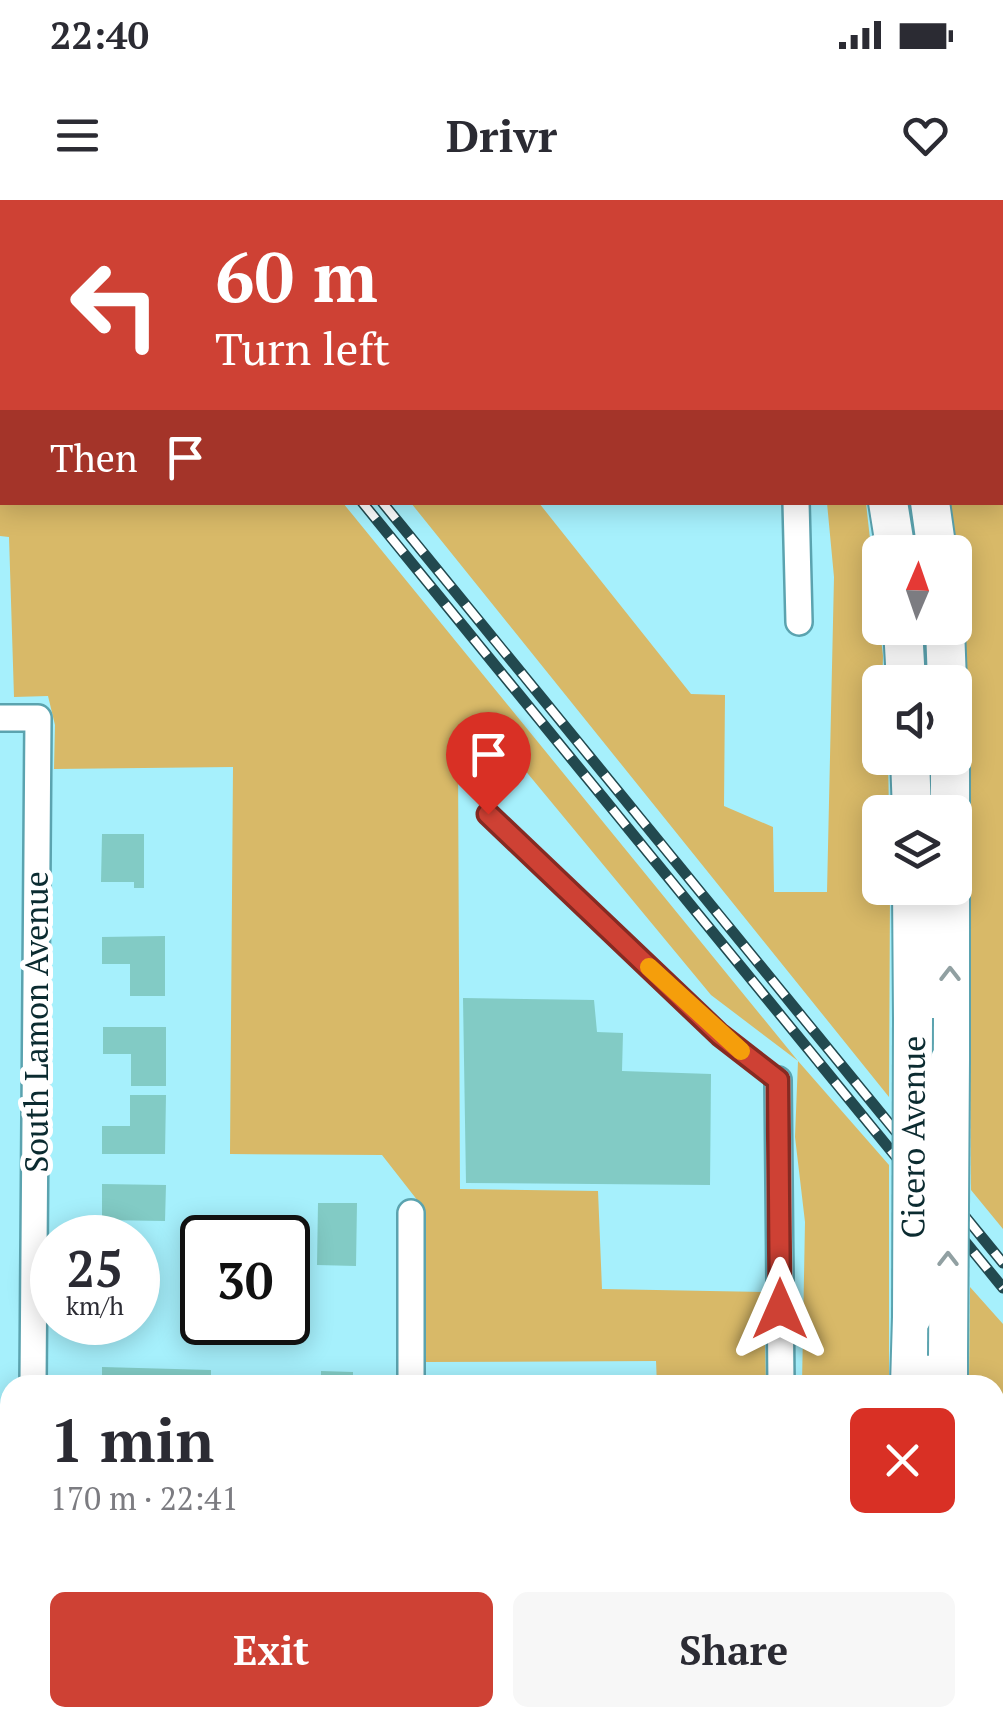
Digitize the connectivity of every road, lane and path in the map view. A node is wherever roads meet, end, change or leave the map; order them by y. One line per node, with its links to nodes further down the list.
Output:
1 (796, 505): 6 (street)
2 (888, 505): 4 (main road)
3 (930, 505): 5 (main road)
4 (893, 535)
5 (935, 535)
6 (799, 622)
7 (0, 718): 14 (street, South Lamon Avenue)
8 (488, 814): 11 (lane)
9 (912, 905): 17 (main road, Cicero Avenue, bridge)
10 (950, 905): 13 (main road, Cicero Avenue, one-way to 10, bridge)
11 (778, 1080): 16 (street)
12 (410, 1212): 15 (street)
13 (948, 1370)
14 (32, 1375)
15 (411, 1375)
16 (781, 1375)
17 (910, 1375)

